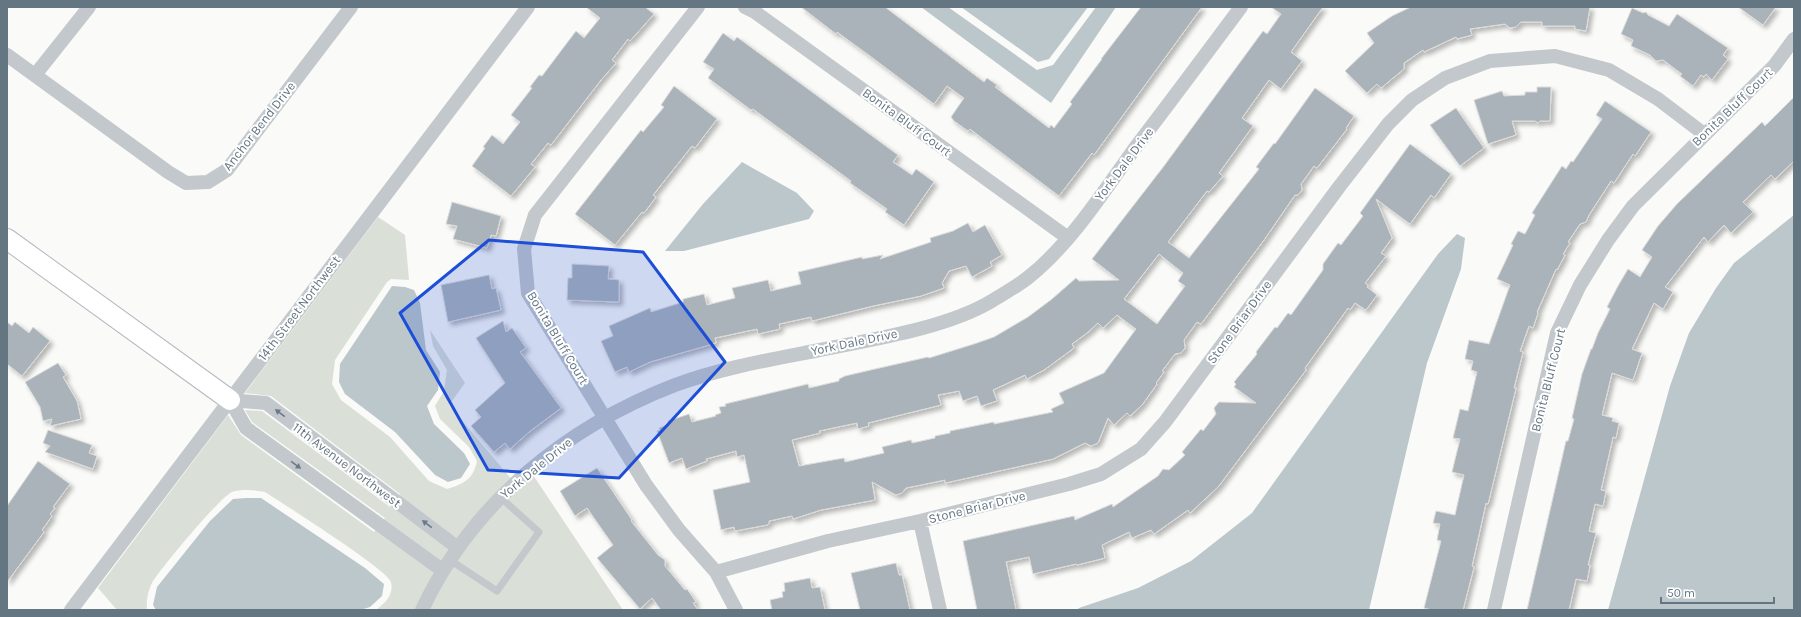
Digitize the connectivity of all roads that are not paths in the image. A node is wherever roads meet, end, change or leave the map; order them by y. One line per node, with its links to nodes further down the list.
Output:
1 (89, 7): 9 (street)
2 (351, 7): 9 (street, Anchor Bend Drive)
3 (528, 7): 13 (street, 14th Street Northwest)
4 (698, 7): 14 (street, Bonita Bluff Court)
5 (745, 7): 11 (street, Bonita Bluff Court)
6 (1241, 7): 11 (street, York Dale Drive)
7 (1794, 39): 10 (street, Bonita Bluff Court)
8 (7, 55): 9 (street, Anchor Bend Drive)
9 (35, 75)
10 (1704, 134): 16 (street, Stone Briar Drive); 24 (street, Bonita Bluff Court)
11 (1068, 238): 14 (street, York Dale Drive)
12 (7, 239): 13 (street)
13 (230, 400): 17 (street, 11th Avenue Northwest, one-way to 13); 18 (street, one-way to 18); 20 (street, 14th Street Northwest)
14 (605, 417): 15 (street, York Dale Drive); 19 (street, Bonita Bluff Court)
15 (500, 497): 17 (street, York Dale Drive); 18 (lane)
16 (920, 521): 19 (street, Stone Briar Drive); 23 (street)
17 (458, 548): 18 (street, York Dale Drive)
18 (446, 565): 21 (street, York Dale Drive)
19 (716, 572): 22 (street, Bonita Bluff Court)
20 (71, 610)
21 (422, 610)
22 (736, 610)
23 (940, 610)
24 (1494, 610)

